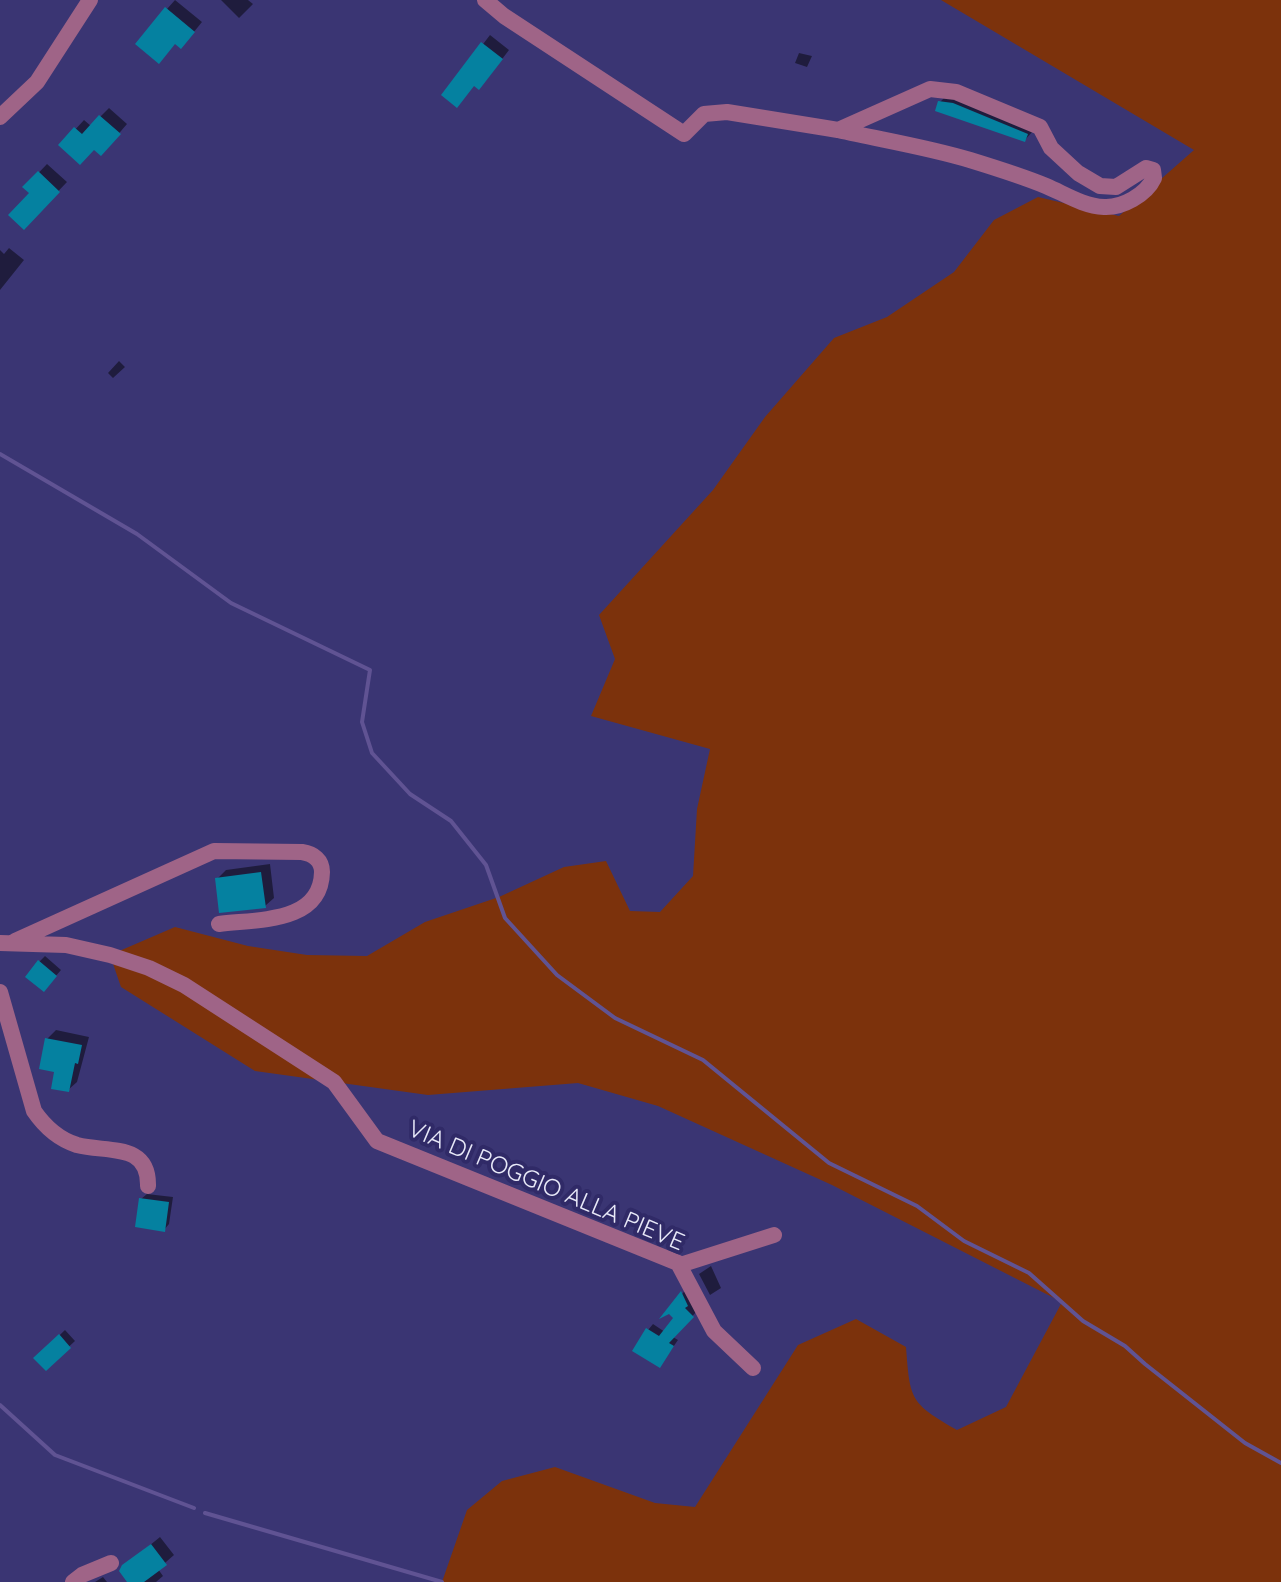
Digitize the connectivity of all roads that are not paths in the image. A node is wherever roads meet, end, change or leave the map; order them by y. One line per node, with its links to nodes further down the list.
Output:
1 (90, 0): 3 (street)
2 (485, 0): 4 (street)
3 (0, 117)
4 (838, 130): 4 (street)
5 (219, 924): 6 (street)
6 (5, 943): 10 (street, VIA DI POGGIO ALLA PIEVE)
7 (0, 992): 8 (street)
8 (148, 1186)
9 (774, 1235): 10 (street)
10 (680, 1265): 11 (street, VIA DI POGGIO ALLA PIEVE)
11 (753, 1368)
12 (111, 1563): 13 (street)
13 (73, 1582)

